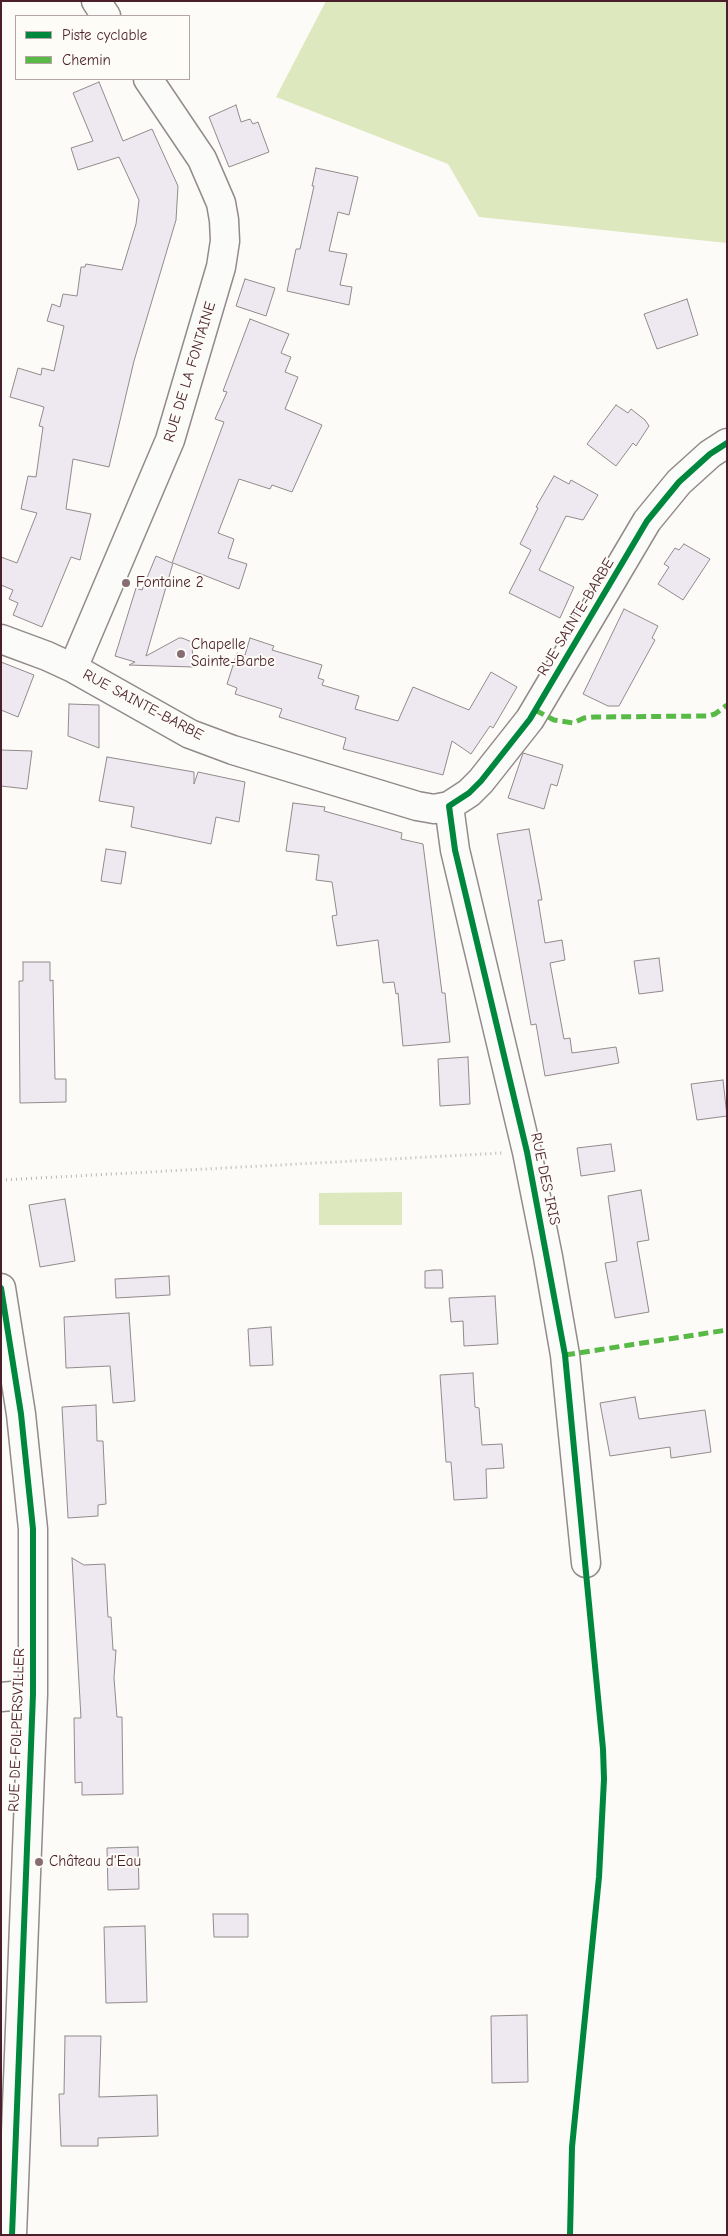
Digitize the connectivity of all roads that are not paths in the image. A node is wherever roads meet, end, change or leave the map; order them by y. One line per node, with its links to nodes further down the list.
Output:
1 (96, 1): 2 (street)
2 (105, 15)
3 (149, 80): 6 (street, RUE DE LA FONTAINE)
4 (727, 443): 7 (street, RUE SAINTE-BARBE)
5 (1, 639): 6 (street, RUE SAINTE-BARBE)
6 (73, 668): 7 (street, RUE SAINTE-BARBE)
7 (449, 806): 9 (street, RUE DES IRIS)
8 (1, 1288): 10 (street, RUE DE FOLPERSVILLER)
9 (586, 1563)
10 (32, 1694): 11 (street); 12 (street, RUE DE FOLPERSVILLER)
11 (1, 1697)
12 (12, 2235)

